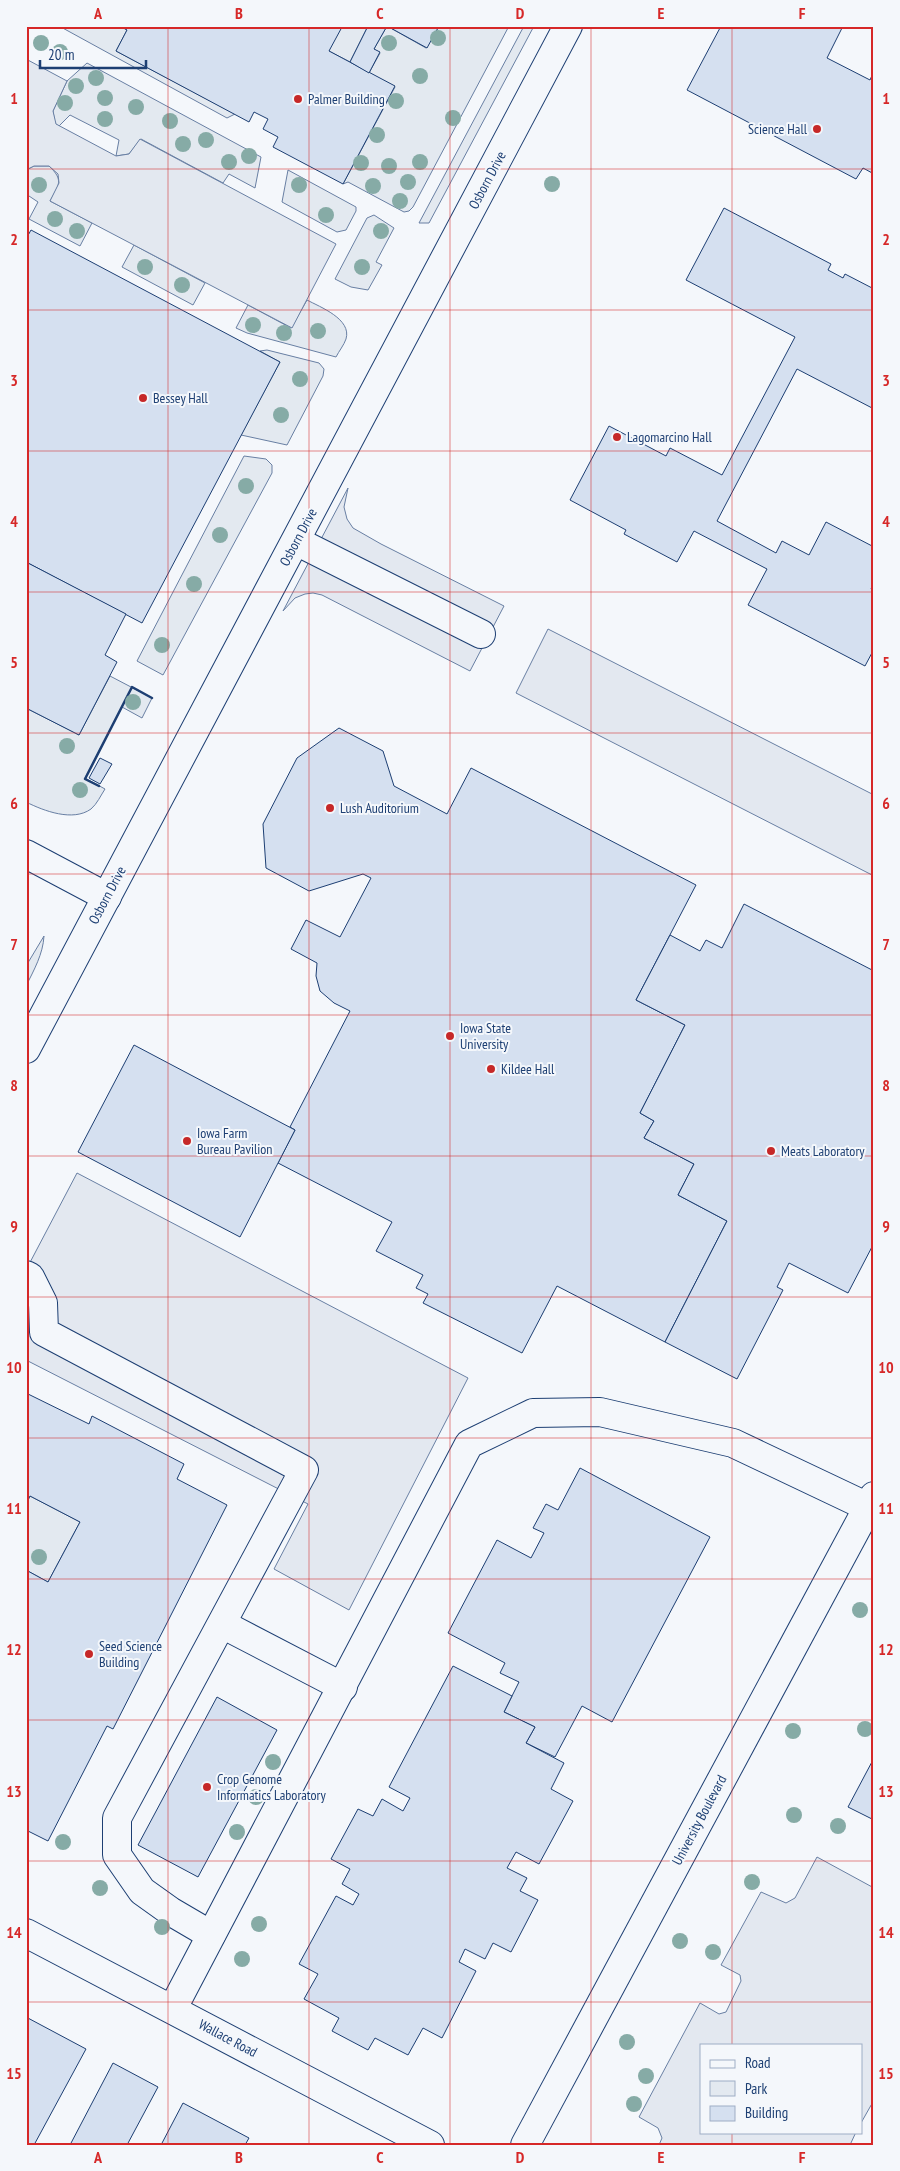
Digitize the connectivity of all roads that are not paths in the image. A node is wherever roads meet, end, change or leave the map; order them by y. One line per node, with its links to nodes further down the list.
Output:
1 (568, 26): 2 (street, Osborn Drive)
2 (296, 541): 3 (street); 5 (street, Osborn Drive)
3 (481, 634)
4 (26, 854): 5 (street)
5 (106, 897): 6 (street, Osborn Drive)
6 (26, 1048)
7 (26, 1275): 9 (street)
8 (871, 1501): 10 (street); 15 (street, University Boulevard)
9 (222, 1624): 10 (street); 12 (street)
10 (343, 1687): 12 (street)
11 (26, 1933): 13 (street, Wallace Road)
12 (211, 1935): 13 (street)
13 (172, 2008): 14 (street, Wallace Road)
14 (430, 2145)
15 (525, 2145)

